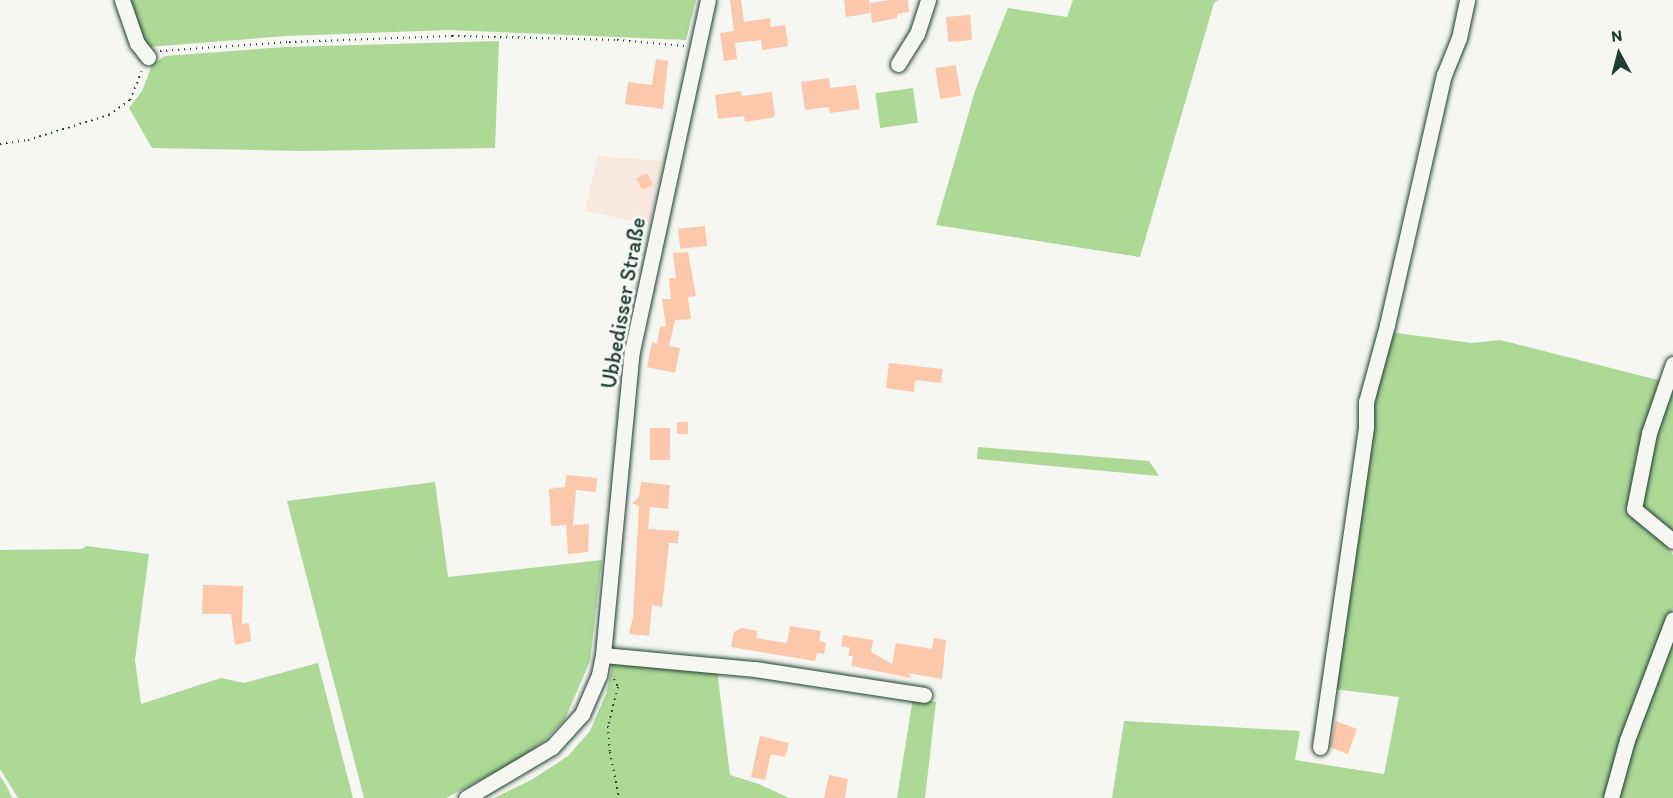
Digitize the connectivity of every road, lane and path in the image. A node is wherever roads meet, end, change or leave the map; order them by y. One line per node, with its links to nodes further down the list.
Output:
1 (122, 0): 6 (street)
2 (708, 0): 5 (street, Ubbedisser Straße)
3 (928, 0): 7 (street)
4 (1467, 0): 15 (street)
5 (696, 49): 6 (path); 12 (street, Ubbedisser Straße)
6 (148, 57): 8 (path)
7 (898, 64)
8 (0, 144)
9 (1673, 364): 10 (street)
10 (1673, 541)
11 (1673, 619): 18 (street)
12 (603, 655): 14 (street); 16 (street, Ubbedisser Straße)
13 (618, 687): 17 (path)
14 (924, 695)
15 (1320, 747)
16 (466, 798)
17 (619, 798)
18 (1611, 798)

